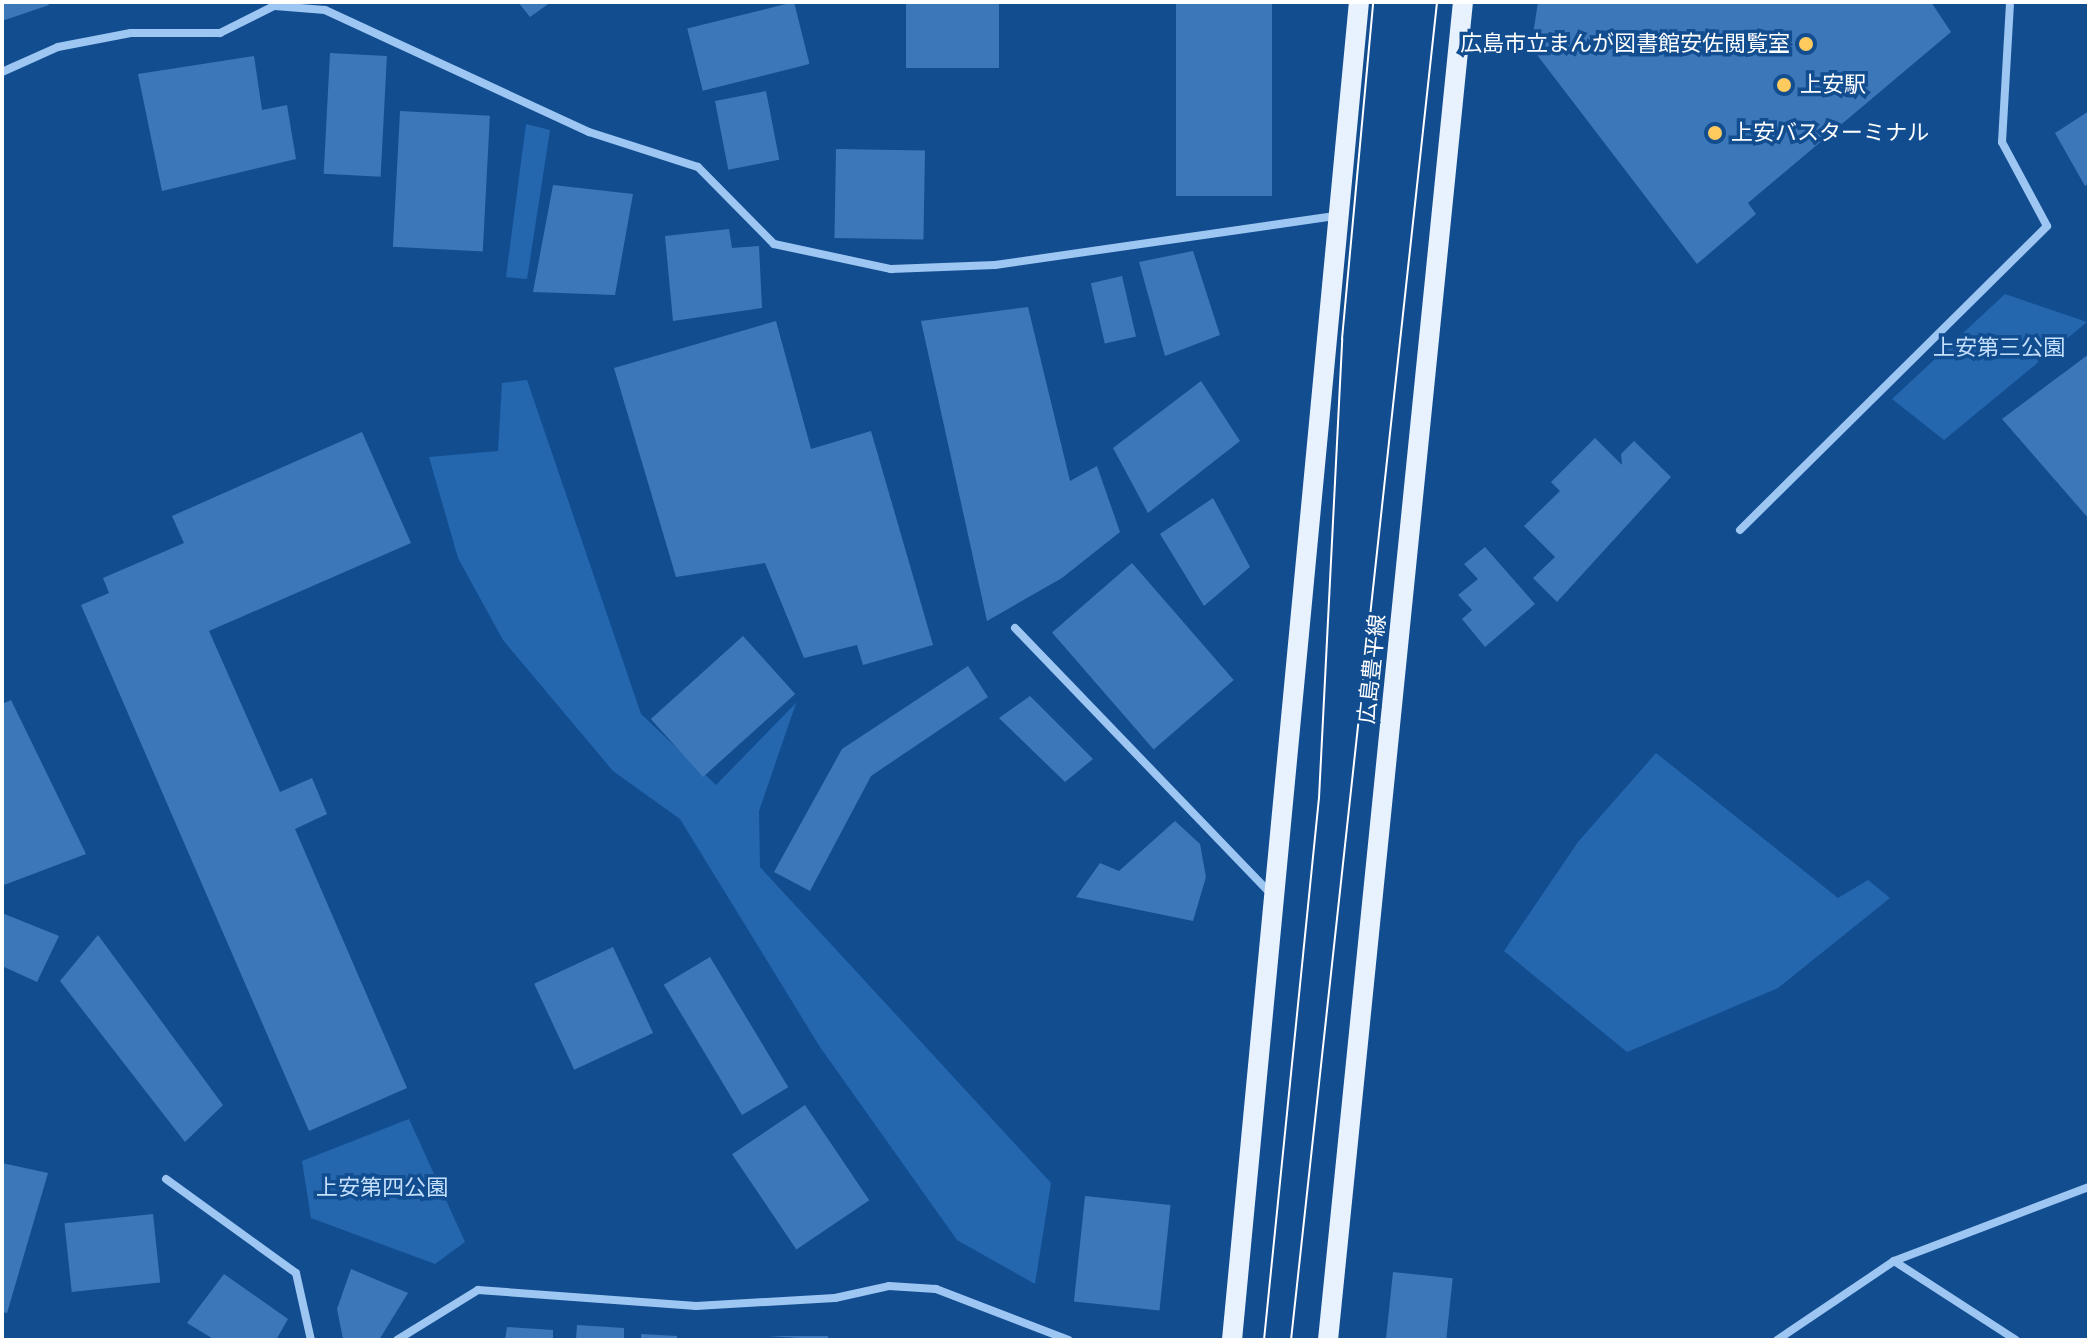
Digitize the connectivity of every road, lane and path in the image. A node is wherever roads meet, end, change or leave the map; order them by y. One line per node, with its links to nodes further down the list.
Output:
1 (1359, 2): 6 (main road)
2 (1463, 2): 17 (main road, 広島豊平線)
3 (2010, 2): 7 (street)
4 (279, 4): 5 (street); 6 (street)
5 (2, 72)
6 (1336, 216): 9 (main road)
7 (1740, 530)
8 (1015, 628): 9 (street)
9 (1274, 897): 16 (main road)
10 (166, 1179): 13 (street)
11 (2089, 1187): 12 (street)
12 (1894, 1261): 18 (street); 19 (street)
13 (311, 1340)
14 (397, 1340): 15 (street)
15 (1069, 1340)
16 (1232, 1340)
17 (1328, 1340)
18 (1777, 1340)
19 (2016, 1340)

